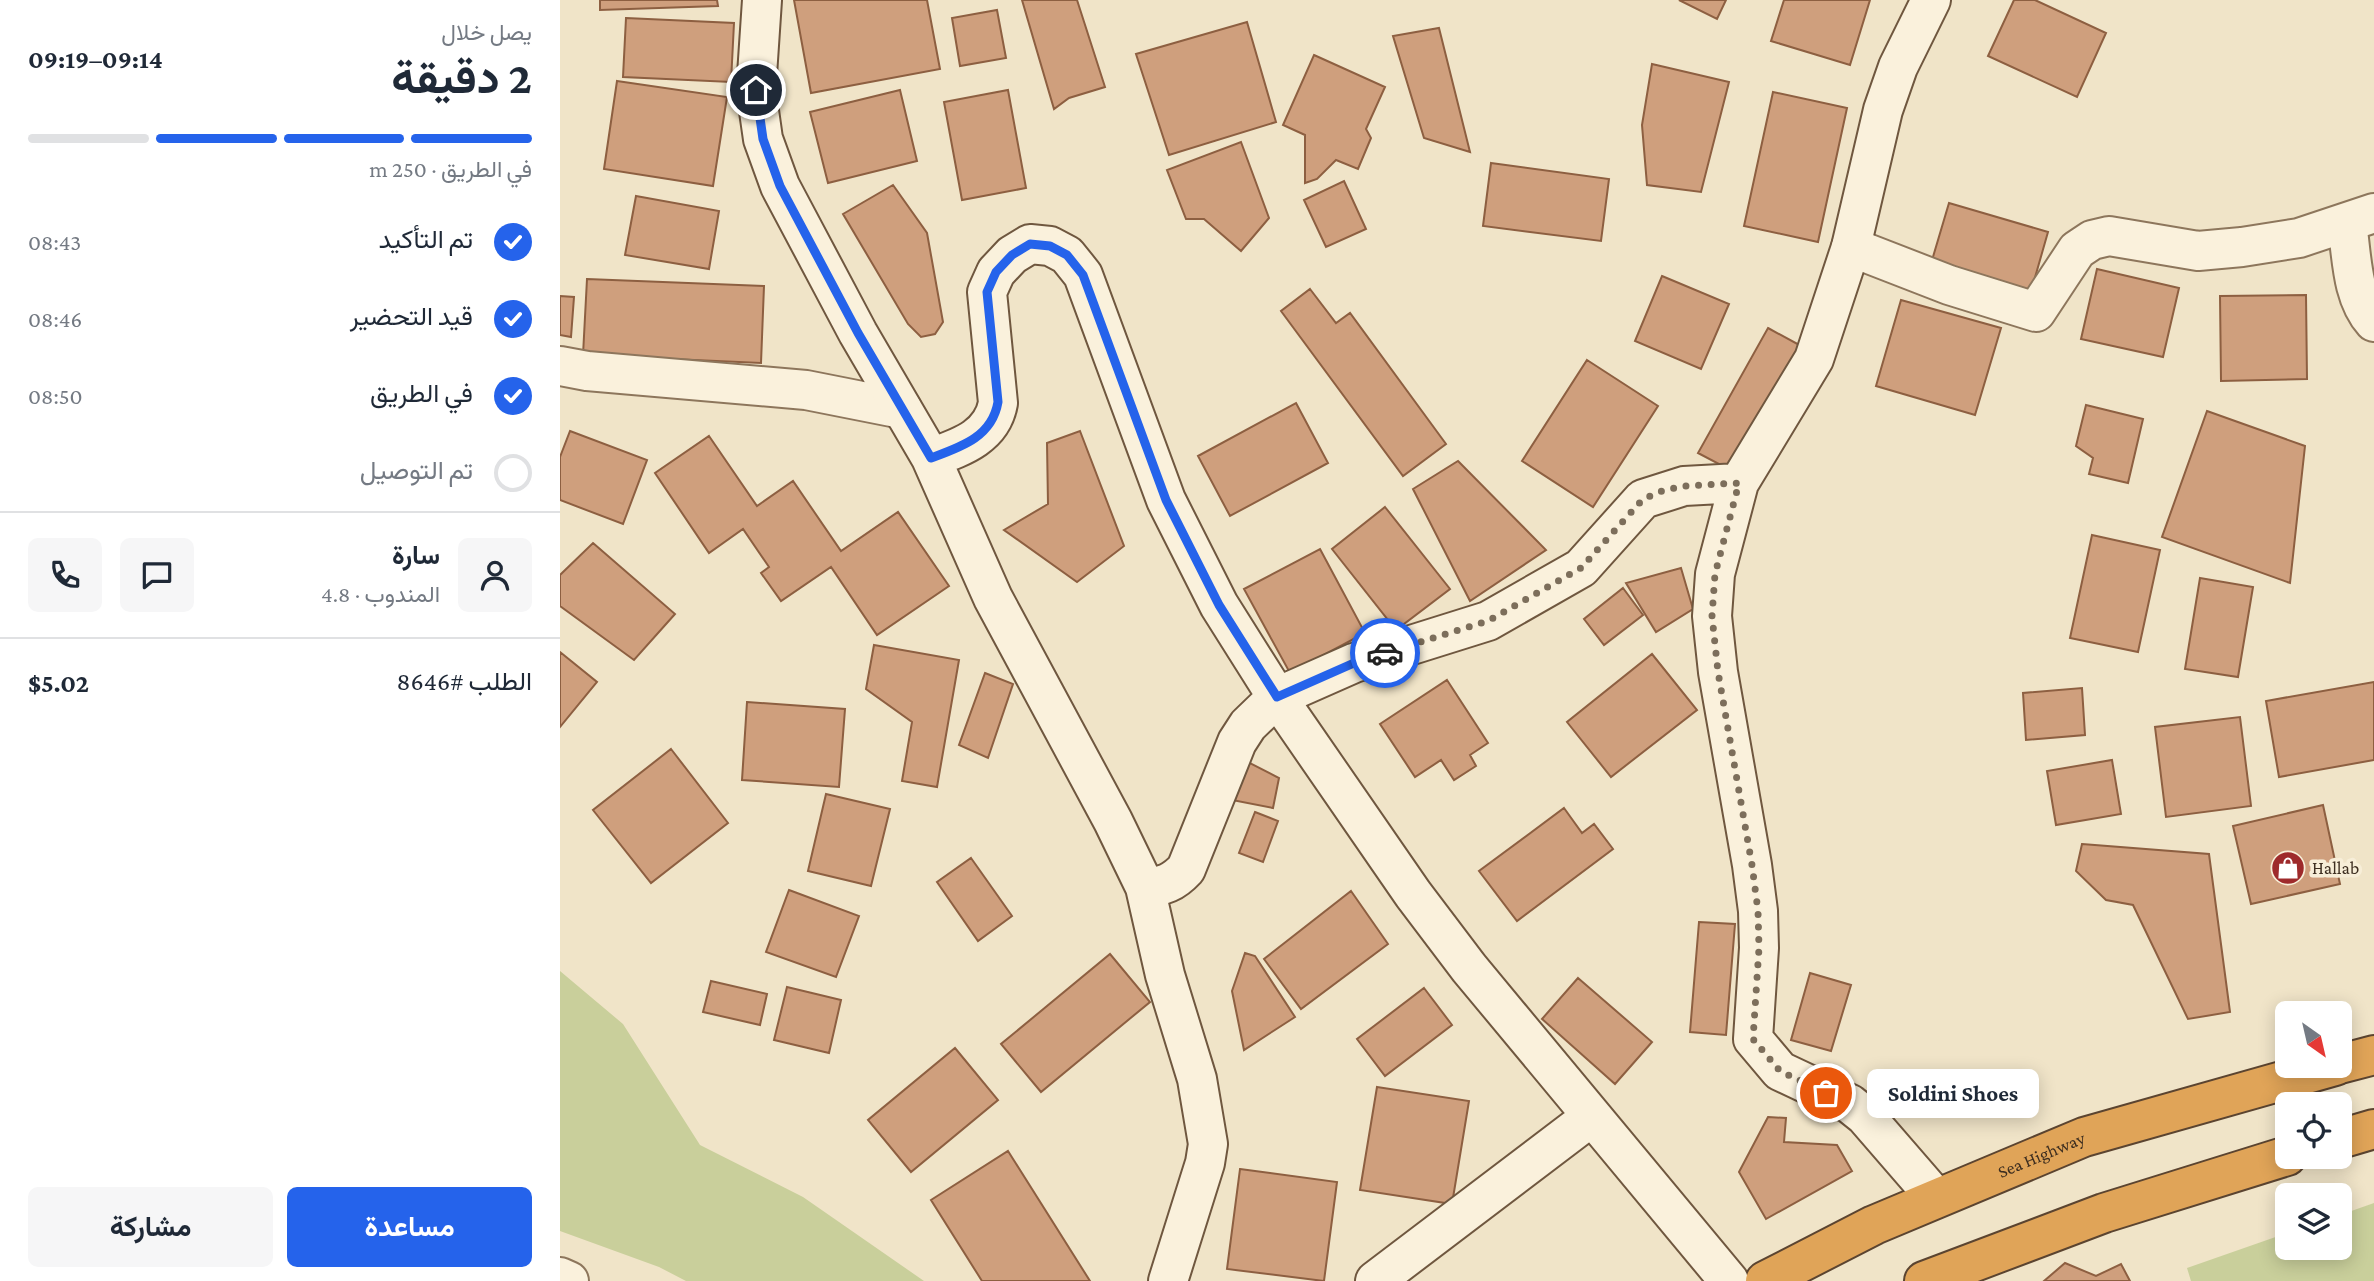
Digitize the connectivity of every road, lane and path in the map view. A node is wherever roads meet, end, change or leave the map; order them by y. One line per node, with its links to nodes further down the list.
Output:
1 (762, 0): 7 (main road)
2 (1931, 0): 4 (main road)
3 (2361, 218): 4 (main road); 5 (main road)
4 (1851, 247): 9 (main road)
5 (2374, 322)
6 (560, 366): 7 (main road)
7 (902, 409): 8 (main road)
8 (931, 458): 10 (main road); 11 (main road)
9 (1739, 483): 10 (main road); 19 (main road)
10 (1277, 697): 11 (main road); 15 (main road)
11 (1144, 887): 22 (main road)
12 (2374, 1055): 13 (highway)
13 (2352, 1061)
14 (2293, 1078): 19 (highway, Sea Highway)
15 (1591, 1117): 23 (main road); 24 (main road)
16 (2374, 1129): 17 (highway)
17 (2352, 1135)
18 (2275, 1160): 26 (highway)
19 (1936, 1198): 25 (highway, Sea Highway)
20 (560, 1277): 21 (main road)
21 (569, 1281)
22 (1168, 1281)
23 (1376, 1281)
24 (1729, 1281)
25 (1765, 1281)
26 (1924, 1281)

